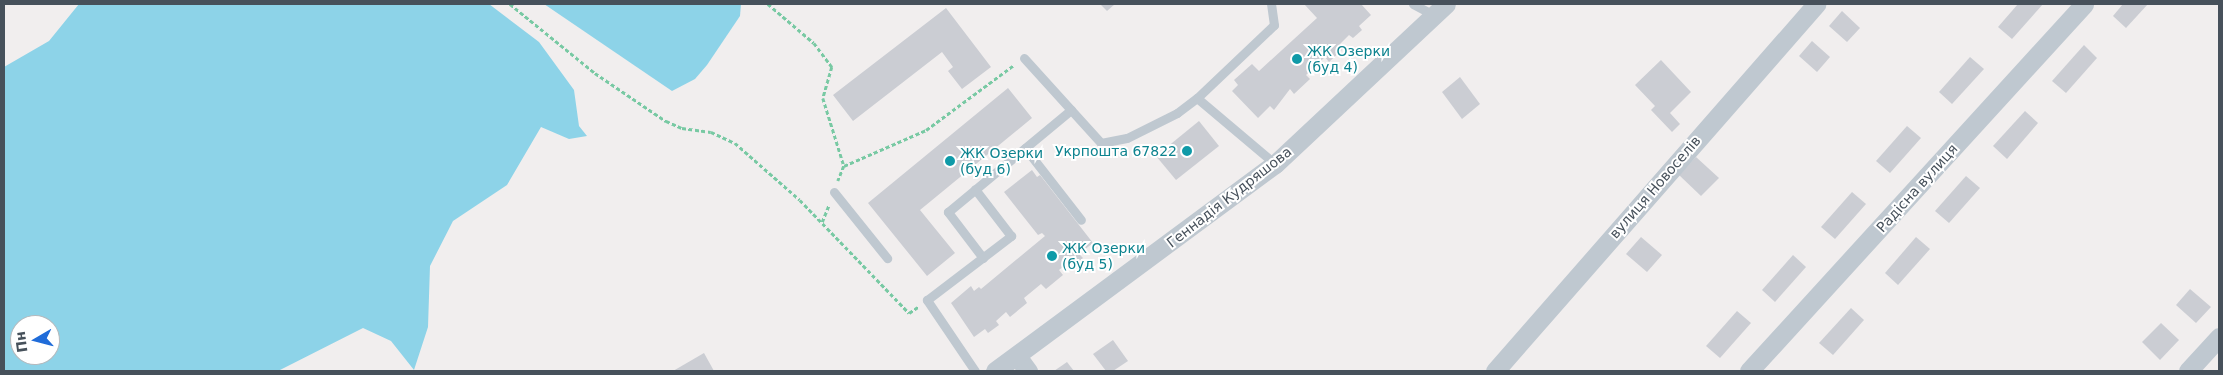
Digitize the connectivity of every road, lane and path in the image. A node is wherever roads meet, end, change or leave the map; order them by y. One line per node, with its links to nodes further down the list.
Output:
1 (510, 4): 17 (path)
2 (768, 4): 13 (path)
3 (1271, 4): 9 (lane)
4 (1413, 4): 7 (lane)
5 (1816, 4): 26 (street, вулиця Новоселів)
6 (2084, 4): 27 (street, Радісна вулиця)
7 (1440, 10): 12 (street, Геннадія Кудряшова)
8 (1024, 58): 10 (lane); 13 (path)
9 (1197, 98): 10 (lane); 12 (lane)
10 (1071, 110): 11 (lane)
11 (1025, 148): 14 (lane); 16 (lane)
12 (1275, 164): 22 (street, Геннадія Кудряшова)
13 (844, 166): 15 (path)
14 (975, 189): 19 (lane); 19 (lane)
15 (834, 192): 17 (path); 18 (lane)
16 (1081, 220)
17 (822, 222): 20 (path)
18 (887, 258)
19 (983, 258): 20 (lane)
20 (928, 300): 23 (lane)
21 (2219, 337): 28 (street)
22 (1017, 356): 24 (street, Геннадія Кудряшова); 25 (street)
23 (975, 371)
24 (995, 371)
25 (1028, 371)
26 (1495, 371)
27 (1749, 371)
28 (2188, 371)

